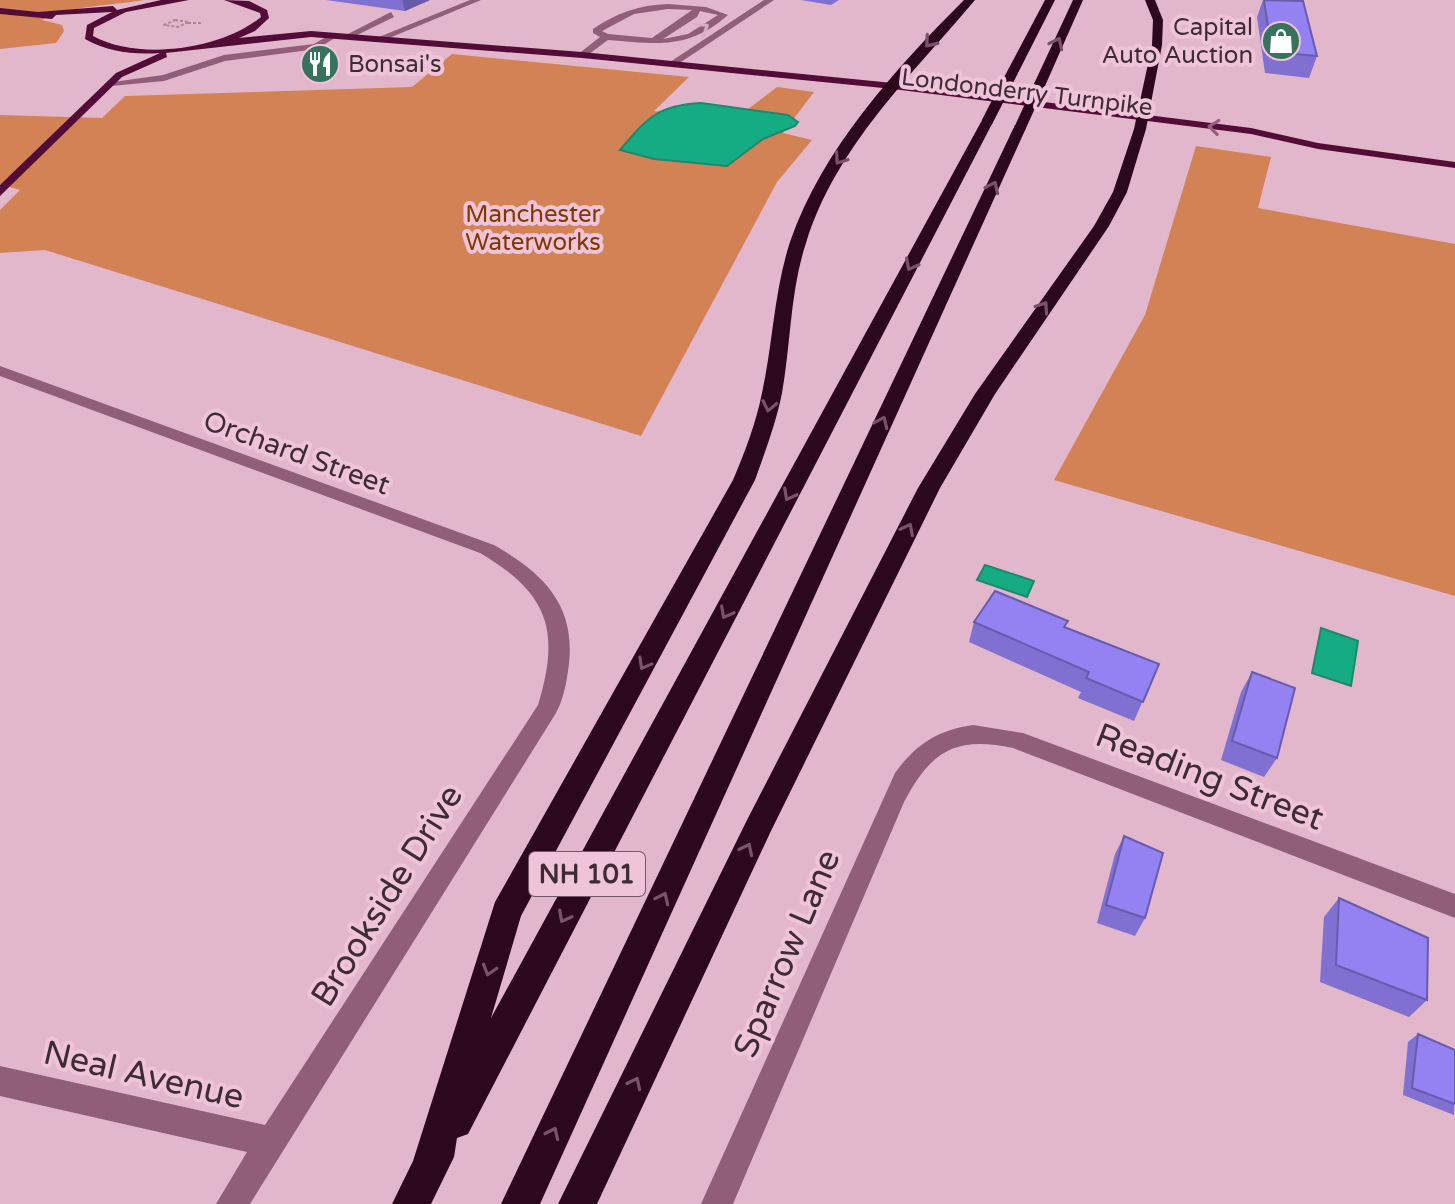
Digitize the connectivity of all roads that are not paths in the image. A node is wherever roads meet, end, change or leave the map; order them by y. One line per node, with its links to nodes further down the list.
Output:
1 (185, 0): 9 (main road)
2 (228, 0): 10 (main road)
3 (477, 0): 22 (street)
4 (770, 0): 29 (street)
5 (970, 0): 31 (highway, one-way to 31)
6 (1050, 0): 41 (highway, NH 101, one-way to 41, bridge)
7 (1078, 0): 44 (highway, NH 101, one-way to 7, bridge)
8 (1150, 0): 32 (highway)
9 (165, 1): 11 (main road)
10 (242, 1): 16 (main road, Londonderry Turnpike)
11 (140, 6): 14 (main road); 17 (main road)
12 (0, 11): 14 (main road)
13 (696, 11): 19 (street); 23 (street); 23 (street, one-way to 13)
14 (40, 14): 17 (main road)
15 (391, 15): 21 (street)
16 (265, 18): 18 (main road, Londonderry Turnpike); 24 (main road)
17 (90, 27): 25 (main road)
18 (311, 34): 20 (main road, Londonderry Turnpike); 24 (main road, Londonderry Turnpike)
19 (602, 34): 23 (street); 27 (street)
20 (334, 36): 21 (main road, Londonderry Turnpike); 28 (street)
21 (346, 37): 22 (main road, Londonderry Turnpike)
22 (379, 39): 27 (main road, Londonderry Turnpike)
23 (654, 41)
24 (208, 44): 26 (main road); 28 (street)
25 (107, 47): 26 (main road); 30 (main road)
26 (183, 48): 30 (main road)
27 (582, 55): 29 (main road, Londonderry Turnpike)
28 (224, 58): 30 (street)
29 (672, 64): 31 (main road, Londonderry Turnpike)
30 (115, 79): 34 (main road)
31 (889, 91): 32 (main road, Londonderry Turnpike); 41 (highway, one-way to 41)
32 (1141, 123): 33 (main road, Londonderry Turnpike); 45 (highway, one-way to 32)
33 (1455, 165)
34 (0, 192)
35 (0, 371): 36 (street, Orchard Street)
36 (555, 611): 40 (street, Brookside Drive)
37 (938, 742): 38 (street, Reading Street); 46 (street, Sparrow Lane)
38 (1455, 906)
39 (0, 1081): 40 (street, Neal Avenue)
40 (272, 1142): 42 (street, Brookside Drive)
41 (430, 1168): 43 (highway, NH 101)
42 (232, 1204)
43 (411, 1204)
44 (520, 1204)
45 (577, 1204)
46 (717, 1204)

